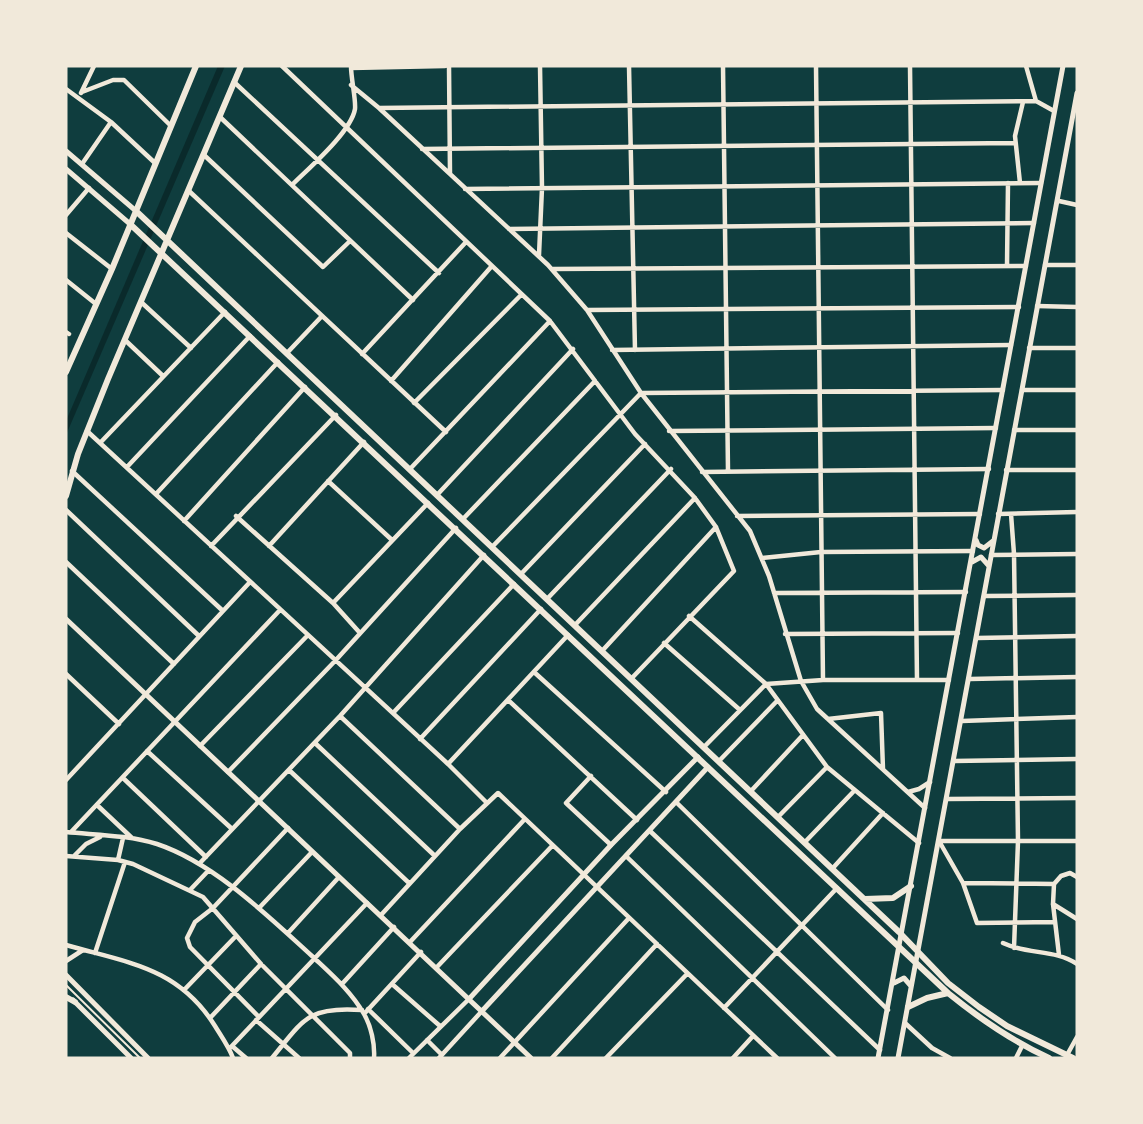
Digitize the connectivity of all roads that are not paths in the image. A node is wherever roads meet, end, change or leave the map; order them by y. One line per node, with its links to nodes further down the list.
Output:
1 (94, 66): 18 (street)
2 (196, 66): 32 (main road)
3 (241, 66): 14 (main road)
4 (282, 66): 33 (street)
5 (447, 66): 13 (street); 26 (street)
6 (540, 66): 25 (street)
7 (629, 66): 24 (street)
8 (723, 66): 22 (street)
9 (816, 66): 23 (street)
10 (910, 66): 20 (street)
11 (1026, 66): 19 (street)
12 (1064, 66): 29 (street)
13 (351, 67): 15 (street)
14 (234, 82): 30 (main road); 46 (street)
15 (351, 85): 28 (street); 33 (street)
16 (66, 89): 18 (street)
17 (1077, 93): 27 (street)
18 (80, 94): 31 (street); 32 (street)
19 (1036, 101): 21 (street); 29 (street)
20 (910, 102): 21 (street); 23 (street); 36 (street)
21 (1023, 102): 37 (street)
22 (724, 104): 23 (street); 24 (street); 39 (street)
23 (816, 104): 38 (street)
24 (630, 105): 25 (street); 40 (street)
25 (541, 106): 26 (street); 41 (street)
26 (449, 107): 28 (street); 42 (street)
27 (1076, 107): 35 (street)
28 (379, 108): 43 (street)
29 (1054, 111): 53 (street)
30 (220, 117): 45 (main road); 55 (street)
31 (111, 122): 47 (street); 48 (street)
32 (170, 125): 47 (main road)
33 (347, 126): 46 (street); 79 (street)
34 (1077, 128): 35 (street)
35 (1070, 133): 63 (street)
36 (910, 142): 37 (street); 38 (street); 54 (street)
37 (1015, 143): 52 (street)
38 (817, 144): 39 (street); 56 (street)
39 (724, 145): 40 (street); 57 (street)
40 (631, 146): 41 (street); 58 (street)
41 (541, 147): 42 (street); 60 (street)
42 (450, 148): 43 (street); 50 (street)
43 (422, 149): 50 (street)
44 (66, 151): 48 (street)
45 (204, 155): 62 (main road); 78 (street)
46 (317, 159): 55 (street); 93 (street)
47 (155, 163): 65 (main road)
48 (82, 164): 65 (street)
49 (66, 169): 59 (street)
50 (450, 174): 61 (street)
51 (1008, 183): 52 (street); 54 (street); 70 (street)
52 (1020, 183): 53 (street)
53 (1041, 183): 67 (street)
54 (911, 184): 56 (street); 69 (street)
55 (292, 185): 78 (street)
56 (817, 185): 57 (street); 71 (street)
57 (725, 186): 58 (street); 72 (street)
58 (632, 187): 60 (street); 73 (street)
59 (89, 188): 66 (street); 68 (street)
60 (542, 188): 61 (street); 74 (street)
61 (465, 189): 75 (street)
62 (189, 191): 77 (main road); 108 (street)
63 (1059, 201): 64 (street); 85 (street)
64 (1077, 205)
65 (136, 211): 68 (main road); 77 (main road)
66 (66, 215)
67 (1034, 223): 70 (street); 84 (street)
68 (130, 224): 80 (main road); 91 (main road)
69 (912, 224): 70 (street); 71 (street); 82 (street)
70 (1008, 224): 83 (street)
71 (817, 226): 72 (street); 89 (street)
72 (726, 227): 73 (street); 88 (street)
73 (633, 228): 74 (street); 90 (street)
74 (538, 229): 75 (street); 81 (street)
75 (509, 230): 81 (street)
76 (66, 233): 91 (street)
77 (168, 240): 80 (main road); 122 (main road)
78 (350, 241): 96 (street)
79 (466, 242): 87 (street); 93 (street)
80 (163, 252): 97 (main road); 107 (main road)
81 (539, 256): 92 (street)
82 (912, 266): 83 (street); 89 (street); 99 (street)
83 (1007, 266): 84 (street)
84 (1026, 266): 102 (street)
85 (1046, 266): 86 (street); 100 (street)
86 (1077, 266)
87 (491, 267): 95 (street); 127 (street)
88 (726, 267): 89 (street); 90 (street); 104 (street)
89 (818, 267): 101 (street)
90 (633, 268): 92 (street); 106 (street)
91 (112, 269): 98 (main road)
92 (552, 269): 105 (street)
93 (440, 273): 96 (street)
94 (66, 280): 98 (street)
95 (521, 295): 109 (street); 137 (street)
96 (413, 300): 123 (street)
97 (141, 302): 111 (main road); 114 (street)
98 (96, 304): 125 (main road)
99 (913, 306): 101 (street); 102 (street); 113 (street)
100 (1037, 306): 103 (street); 117 (street)
101 (818, 307): 104 (street); 116 (street)
102 (1018, 307): 112 (street)
103 (1077, 307)
104 (726, 309): 106 (street); 115 (street)
105 (587, 310): 106 (street); 120 (street)
106 (634, 310): 121 (street)
107 (226, 311): 110 (main road); 114 (street)
108 (322, 316): 122 (street); 123 (street)
109 (550, 321): 119 (street); 148 (street)
110 (251, 335): 124 (main road); 152 (street)
111 (125, 340): 126 (street); 146 (main road)
112 (1011, 345): 113 (street); 131 (street)
113 (913, 346): 116 (street); 130 (street)
114 (191, 348): 126 (street)
115 (727, 348): 116 (street); 121 (street); 135 (street)
116 (819, 348): 134 (street)
117 (1029, 348): 118 (street); 132 (street)
118 (1077, 348)
119 (573, 349): 128 (street); 165 (street)
120 (612, 350): 121 (street); 136 (street)
121 (635, 350)
122 (287, 353): 153 (main road)
123 (362, 354): 127 (street)
124 (279, 361): 129 (main road); 164 (street)
125 (66, 372)
126 (164, 376): 150 (street)
127 (391, 381): 137 (street)
128 (595, 381): 138 (street); 178 (street)
129 (305, 387): 139 (main road); 179 (street)
130 (914, 390): 131 (street); 134 (street); 140 (street)
131 (1003, 390): 141 (street)
132 (1022, 390): 133 (street); 144 (street)
133 (1077, 390)
134 (819, 391): 135 (street); 142 (street)
135 (727, 392): 136 (street); 143 (street)
136 (641, 393): 138 (street); 147 (street)
137 (414, 404): 148 (street)
138 (619, 413): 151 (street); 187 (street)
139 (336, 415): 149 (main road); 175 (street)
140 (914, 428): 141 (street); 142 (street); 155 (street)
141 (996, 428): 156 (street)
142 (820, 429): 143 (street); 157 (street)
143 (728, 430): 147 (street); 161 (street)
144 (1014, 430): 145 (street); 158 (street)
145 (1077, 430)
146 (87, 431): 150 (street); 160 (main road)
147 (669, 431): 162 (street)
148 (446, 432): 153 (street)
149 (364, 442): 163 (street); 168 (main road)
150 (100, 443): 152 (street)
151 (645, 444): 154 (street); 199 (street)
152 (127, 467): 164 (street)
153 (410, 469): 165 (main road)
154 (670, 469): 167 (street); 209 (street)
155 (915, 469): 156 (street); 157 (street); 174 (street)
156 (988, 469): 171 (street)
157 (820, 470): 161 (street); 177 (street)
158 (1006, 470): 159 (street); 172 (street)
159 (1077, 470)
160 (72, 471): 166 (main road); 213 (street)
161 (728, 471): 162 (street)
162 (702, 472): 176 (street)
163 (328, 481): 184 (street); 186 (street)
164 (156, 494): 179 (street)
165 (437, 495): 178 (main road)
166 (66, 496)
167 (695, 498): 180 (street); 216 (street)
168 (429, 503): 181 (main road); 184 (street)
169 (66, 510): 224 (street)
170 (1077, 512): 173 (street)
171 (980, 514): 174 (street); 182 (street)
172 (998, 514): 173 (street); 183 (street)
173 (1011, 514): 191 (street)
174 (915, 515): 177 (street); 188 (street)
175 (237, 516): 185 (street); 186 (street)
176 (737, 516): 177 (street); 195 (street)
177 (820, 516): 190 (street)
178 (463, 519): 187 (main road)
179 (184, 521): 185 (street)
180 (716, 527): 214 (street); 229 (street)
181 (456, 528): 193 (main road); 218 (street)
182 (976, 536): 183 (street); 189 (street)
183 (994, 538): 194 (street)
184 (392, 540): 210 (street)
185 (211, 546): 200 (street)
186 (269, 546): 210 (street)
187 (492, 547): 199 (main road)
188 (916, 551): 189 (street); 190 (street); 202 (street)
189 (973, 551): 197 (street)
190 (821, 552): 195 (street); 203 (street)
191 (1014, 554): 192 (street); 194 (street); 208 (street)
192 (1077, 554)
193 (484, 555): 201 (main road); 243 (street)
194 (991, 555): 198 (street)
195 (762, 558): 205 (street)
196 (66, 562): 231 (street)
197 (971, 564): 198 (street); 204 (street)
198 (989, 567): 207 (street)
199 (521, 574): 209 (main road)
200 (250, 582): 212 (street); 213 (street)
201 (514, 584): 211 (main road); 248 (street)
202 (916, 591): 203 (street); 204 (street); 217 (street)
203 (821, 592): 205 (street); 219 (street)
204 (966, 592): 220 (street)
205 (774, 593): 221 (street)
206 (1077, 595): 208 (street)
207 (984, 596): 208 (street); 227 (street)
208 (1014, 597): 226 (street)
209 (547, 599): 216 (main road)
210 (333, 603): 218 (street)
211 (541, 609): 223 (main road); 257 (street)
212 (280, 610): 222 (street); 254 (street)
213 (223, 611): 224 (street)
214 (689, 616): 228 (street); 242 (street)
215 (66, 619): 244 (street)
216 (575, 625): 229 (main road)
217 (917, 632): 219 (street); 220 (street); 239 (street)
218 (360, 633): 230 (street)
219 (822, 633): 221 (street); 238 (street)
220 (958, 633): 240 (street)
221 (785, 634): 241 (street)
222 (308, 635): 230 (street); 259 (street)
223 (568, 635): 232 (street); 262 (main road)
224 (199, 636): 231 (street)
225 (1077, 636): 226 (street)
226 (1014, 637): 227 (street); 236 (street)
227 (977, 638): 237 (street)
228 (664, 643): 235 (street); 247 (street)
229 (602, 651): 235 (main road)
230 (335, 661): 243 (street); 273 (street)
231 (174, 664): 244 (street)
232 (534, 672): 245 (street); 281 (street)
233 (66, 674): 255 (street)
234 (1077, 677): 236 (street)
235 (631, 678): 260 (main road)
236 (1014, 678): 237 (street); 252 (street)
237 (970, 679): 253 (street)
238 (823, 680): 239 (street); 241 (street)
239 (917, 680): 240 (street)
240 (950, 680): 278 (street)
241 (799, 681): 242 (street); 251 (street)
242 (766, 684): 246 (street); 247 (street)
243 (364, 688): 248 (street); 249 (street)
244 (146, 695): 254 (street); 255 (street)
245 (508, 700): 267 (street); 275 (street)
246 (777, 701): 256 (street); 265 (street)
247 (740, 710): 260 (street)
248 (393, 713): 257 (street)
249 (340, 716): 258 (street); 297 (street)
250 (1077, 717): 252 (street)
251 (828, 719): 271 (street); 271 (street)
252 (1015, 719): 253 (street); 264 (street)
253 (962, 721): 266 (street)
254 (174, 722): 259 (street); 261 (street)
255 (119, 724): 277 (street)
256 (802, 736): 269 (street); 280 (street)
257 (420, 739): 267 (street)
258 (315, 742): 272 (street); 313 (street)
259 (200, 746): 273 (street)
260 (704, 747): 265 (main road)
261 (147, 751): 276 (street); 295 (street)
262 (698, 757): 268 (street); 270 (main road)
263 (1077, 759): 264 (street)
264 (1015, 760): 266 (street); 284 (street)
265 (719, 761): 280 (main road)
266 (954, 761): 286 (street)
267 (448, 764): 288 (street)
268 (691, 764): 274 (street); 281 (street)
269 (827, 766): 279 (street); 292 (street)
270 (708, 767): 274 (street); 331 (main road)
271 (883, 769): 282 (street)
272 (289, 770): 285 (street); 324 (street)
273 (228, 772): 285 (street)
274 (702, 774): 287 (street)
275 (591, 776): 294 (street); 308 (street)
276 (123, 778): 289 (street); 314 (street)
277 (66, 780)
278 (930, 782): 282 (street); 290 (street)
279 (855, 790): 291 (street); 305 (street)
280 (751, 791): 292 (main road)
281 (666, 792): 294 (street)
282 (908, 792): 290 (street)
283 (1077, 798): 284 (street)
284 (1016, 799): 286 (street); 303 (street)
285 (259, 800): 295 (street); 296 (street)
286 (947, 800): 306 (street)
287 (676, 802): 298 (street); 343 (street)
288 (487, 803): 293 (street); 297 (street)
289 (97, 805): 299 (street); 302 (street)
290 (925, 808): 307 (street)
291 (882, 813): 307 (street); 319 (street)
292 (778, 817): 305 (main road)
293 (524, 820): 309 (street); 348 (street)
294 (638, 820): 308 (street)
295 (231, 828): 314 (street)
296 (288, 828): 310 (street); 329 (street)
297 (460, 829): 313 (street)
298 (650, 831): 315 (street); 358 (street)
299 (69, 832): 300 (street)
300 (102, 836): 301 (street); 312 (street)
301 (123, 838): 302 (street); 316 (street)
302 (133, 839): 318 (street)
303 (1018, 841): 304 (street); 306 (street); 326 (street)
304 (1077, 841)
305 (804, 842): 319 (main road)
306 (939, 842): 325 (street); 356 (street)
307 (919, 843): 328 (street)
308 (611, 845): 321 (street)
309 (552, 846): 321 (street); 366 (street)
310 (312, 852): 322 (street); 337 (street)
311 (66, 856): 312 (street)
312 (74, 856): 316 (street)
313 (435, 856): 324 (street)
314 (206, 857): 318 (street)
315 (627, 857): 330 (street); 369 (street)
316 (118, 860): 317 (street)
317 (125, 862): 332 (street); 357 (street)
318 (199, 864): 320 (street)
319 (832, 869): 333 (main road)
320 (208, 871): 329 (street); 332 (street)
321 (584, 874): 330 (street); 380 (street)
322 (339, 877): 334 (street); 345 (street)
323 (1077, 877): 327 (street)
324 (409, 883): 338 (street)
325 (963, 883): 326 (street); 341 (street)
326 (1017, 883): 327 (street); 341 (street)
327 (1054, 884): 335 (street)
328 (911, 886): 333 (main road); 346 (street)
329 (230, 887): 336 (street); 337 (street)
330 (598, 888): 339 (street); 386 (street)
331 (837, 888): 343 (street); 352 (main road)
332 (190, 890): 336 (street)
333 (864, 898): 346 (main road)
334 (367, 903): 338 (street); 361 (street)
335 (1053, 904): 340 (street); 342 (street)
336 (213, 908): 347 (street); 365 (street)
337 (259, 908): 345 (street)
338 (381, 915): 344 (street)
339 (629, 918): 350 (street); 395 (street)
340 (1077, 919)
341 (1016, 922): 342 (street); 353 (street)
342 (1054, 922): 359 (street)
343 (801, 926): 358 (street); 384 (street)
344 (394, 927): 348 (street); 370 (street)
345 (288, 933): 361 (street)
346 (903, 935): 352 (street); 356 (main road)
347 (236, 936): 363 (street); 365 (street)
348 (410, 942): 355 (street)
349 (1003, 943): 353 (street)
350 (657, 944): 367 (street); 415 (street)
351 (66, 945): 354 (street)
352 (900, 948): 362 (main road); 373 (street)
353 (1014, 948): 359 (street)
354 (83, 950): 357 (street); 360 (street)
355 (421, 952): 366 (street); 371 (street)
356 (919, 952): 362 (street); 401 (main road)
357 (95, 953): 375 (street)
358 (777, 953): 369 (street); 399 (street)
359 (1059, 955): 364 (street)
360 (66, 961)
361 (313, 961): 370 (street); 376 (street)
362 (917, 963): 374 (street); 378 (main road)
363 (261, 964): 376 (street); 377 (street)
364 (1077, 964)
365 (208, 966): 375 (street); 377 (street)
366 (437, 968): 380 (street)
367 (687, 974): 383 (street); 416 (street)
368 (66, 975): 406 (street)
369 (751, 979): 383 (street); 419 (street)
370 (342, 984): 385 (street)
371 (392, 984): 385 (street); 391 (street)
372 (66, 985): 405 (lane)
373 (893, 986): 374 (street); 384 (street)
374 (911, 988): 382 (street)
375 (185, 989): 388 (street)
376 (285, 990): 387 (street); 389 (street)
377 (235, 993): 388 (street); 389 (street)
378 (948, 993): 382 (main road); 397 (main road)
379 (66, 996): 381 (main road)
380 (469, 999): 386 (street); 391 (street)
381 (75, 1002): 404 (street)
382 (908, 1007): 390 (street)
383 (724, 1008): 392 (street)
384 (888, 1010): 399 (street)
385 (365, 1011): 387 (street); 400 (street); 411 (street)
386 (482, 1011): 395 (street); 403 (street)
387 (311, 1015): 396 (street); 402 (street)
388 (210, 1018): 398 (street)
389 (258, 1019): 396 (street); 398 (street)
390 (905, 1023): 421 (street); 422 (street)
391 (440, 1026): 394 (street)
392 (753, 1035): 417 (street); 418 (street)
393 (1077, 1037): 401 (street)
394 (427, 1040): 400 (street); 403 (street)
395 (515, 1043): 413 (street); 414 (street)
396 (284, 1044): 409 (street); 410 (street)
397 (1022, 1046): 423 (street); 424 (main road)
398 (231, 1048): 407 (street); 408 (street)
399 (880, 1050): 420 (street)
400 (413, 1053): 412 (street)
401 (1070, 1056)
402 (351, 1057)
403 (440, 1057)
404 (131, 1058)
405 (140, 1058)
406 (148, 1058)
407 (233, 1058)
408 (246, 1058)
409 (272, 1058)
410 (299, 1058)
411 (374, 1058)
412 (409, 1058)
413 (500, 1058)
414 (531, 1058)
415 (552, 1058)
416 (606, 1058)
417 (733, 1058)
418 (777, 1058)
419 (835, 1058)
420 (878, 1058)
421 (898, 1058)
422 (950, 1058)
423 (1016, 1058)
424 (1049, 1058)

